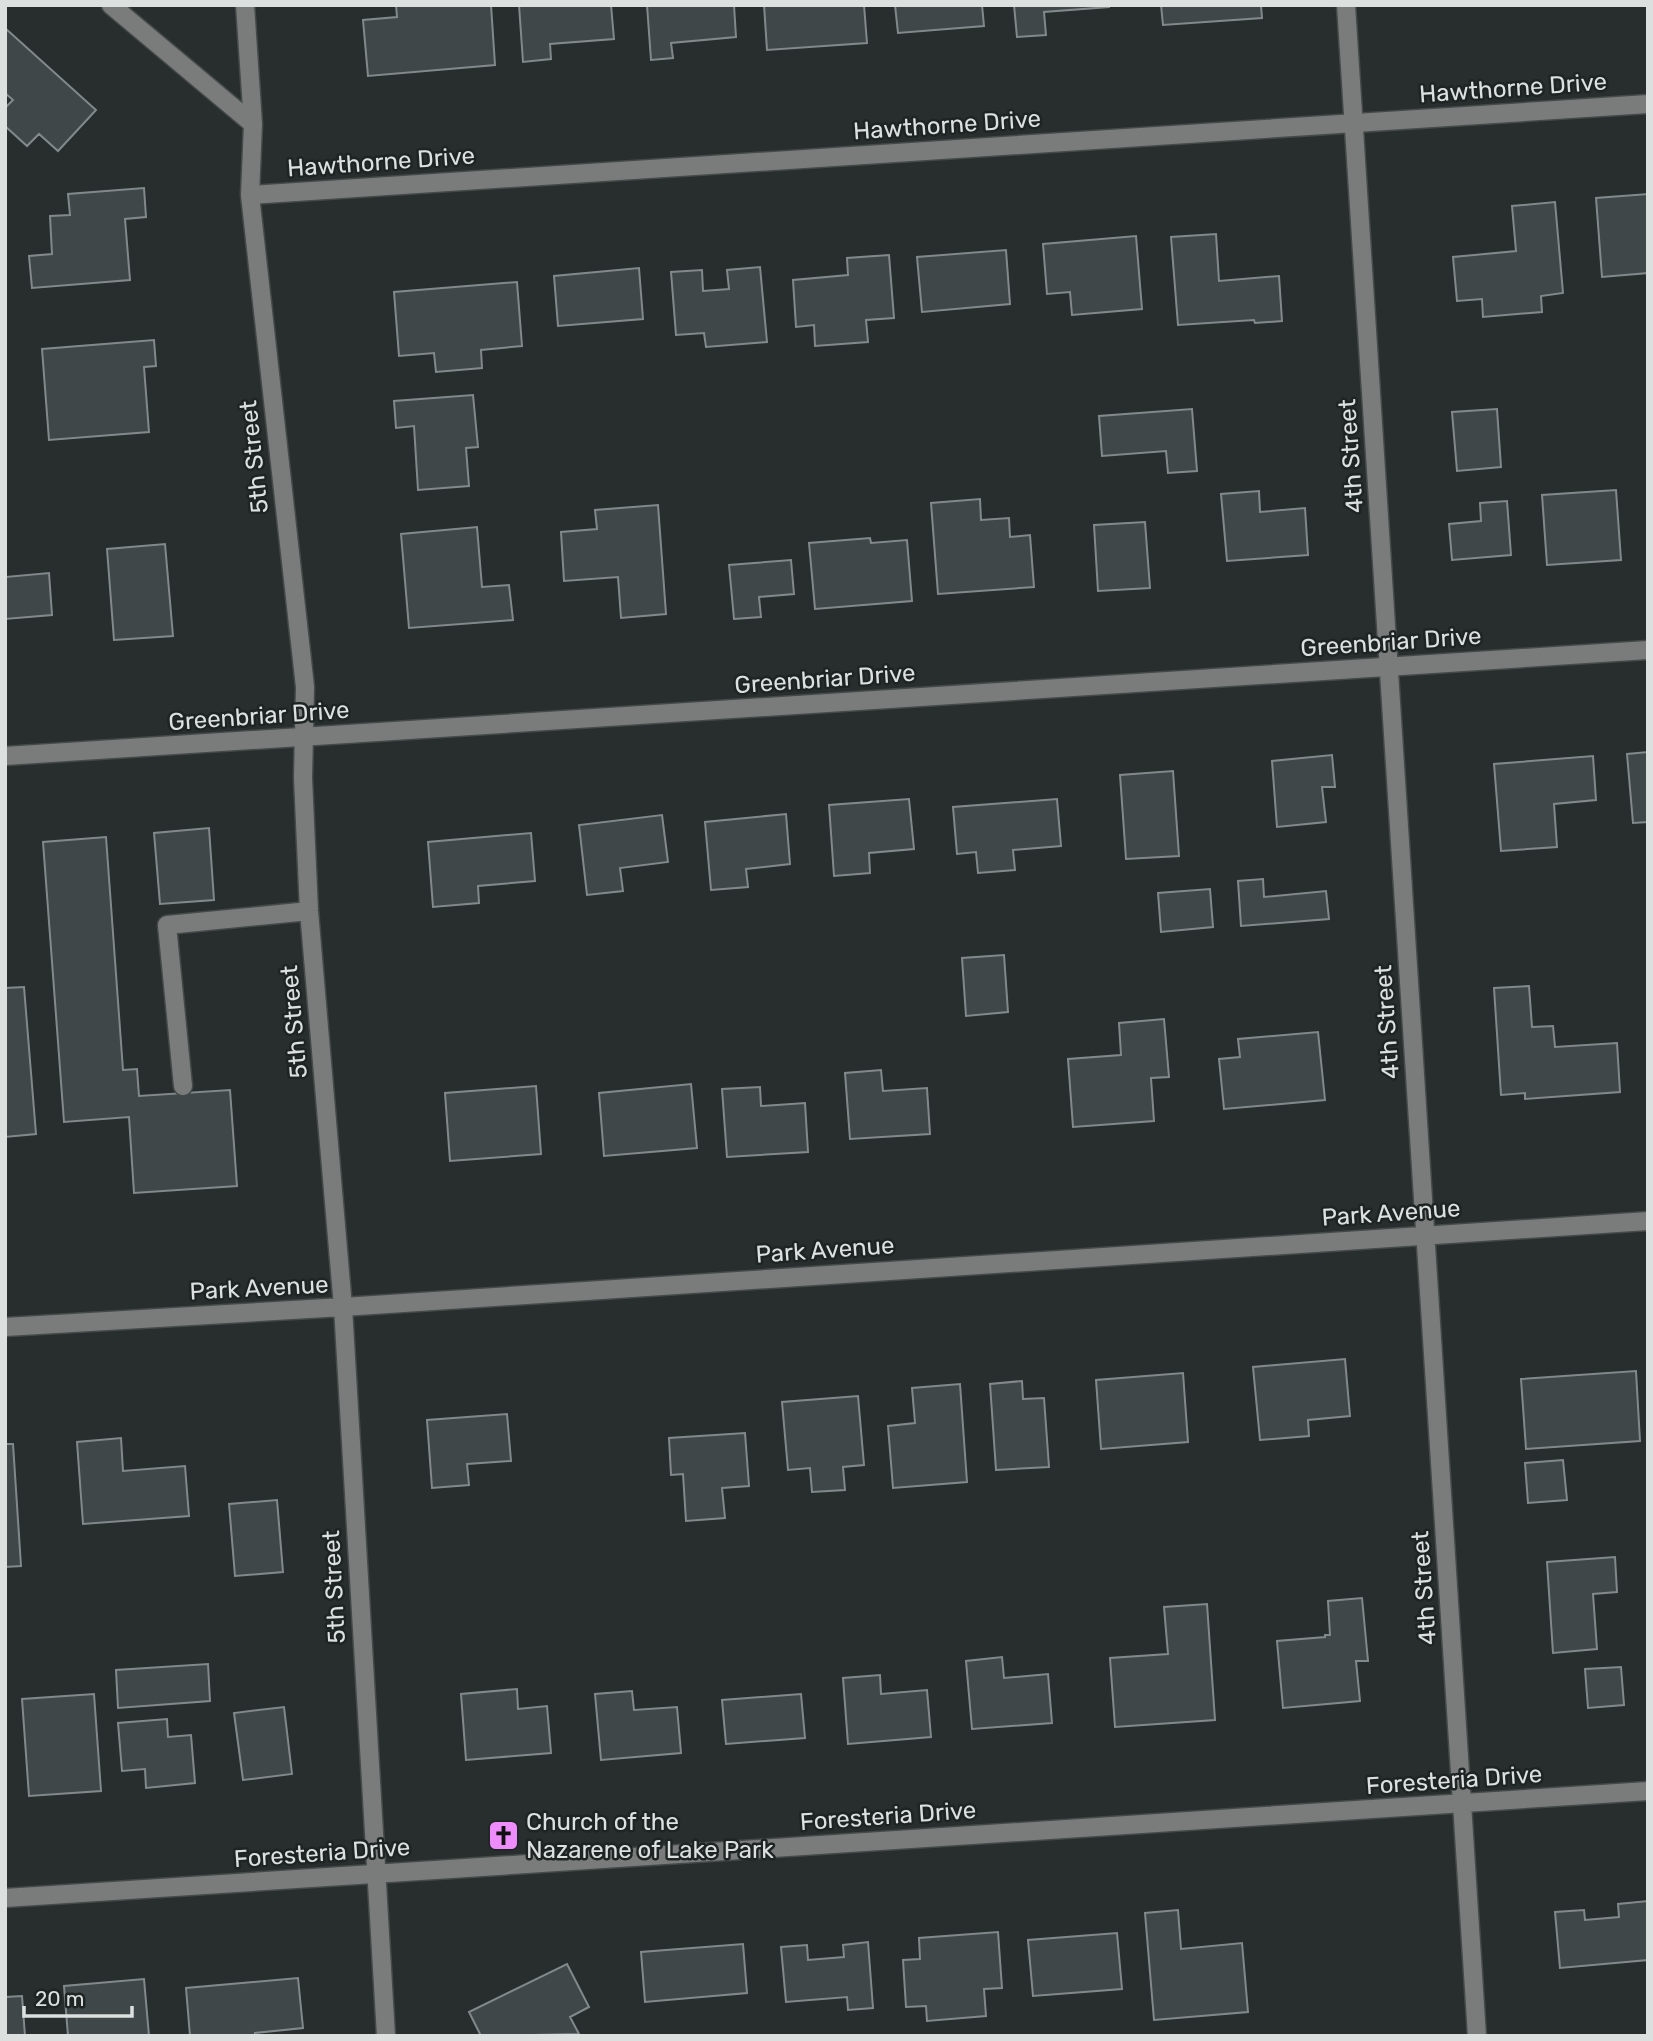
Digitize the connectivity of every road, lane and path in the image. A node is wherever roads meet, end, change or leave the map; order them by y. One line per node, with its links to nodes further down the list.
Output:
1 (111, 5): 6 (street)
2 (245, 5): 6 (street, 5th Street)
3 (1346, 5): 5 (street, 4th Street)
4 (1648, 104): 5 (street, Hawthorne Drive)
5 (1353, 123): 7 (street, Hawthorne Drive); 9 (street, 4th Street)
6 (253, 124): 7 (street, 5th Street)
7 (250, 195): 10 (street, 5th Street)
8 (1648, 650): 9 (street, Greenbriar Drive)
9 (1389, 667): 10 (street, Greenbriar Drive); 15 (street, 4th Street)
10 (303, 736): 11 (street, Greenbriar Drive); 12 (street, 5th Street)
11 (5, 757)
12 (309, 911): 13 (street); 16 (street, 5th Street)
13 (183, 1086)
14 (1648, 1221): 15 (street, Park Avenue)
15 (1425, 1235): 16 (street, Park Avenue); 19 (street, 4th Street)
16 (343, 1307): 17 (street, Park Avenue); 20 (street, 5th Street)
17 (5, 1327)
18 (1648, 1791): 19 (street, Foresteria Drive)
19 (1462, 1803): 20 (street, Foresteria Drive); 23 (street, 4th Street)
20 (375, 1874): 21 (street, Foresteria Drive); 22 (street, 5th Street)
21 (5, 1898)
22 (386, 2036)
23 (1477, 2036)

